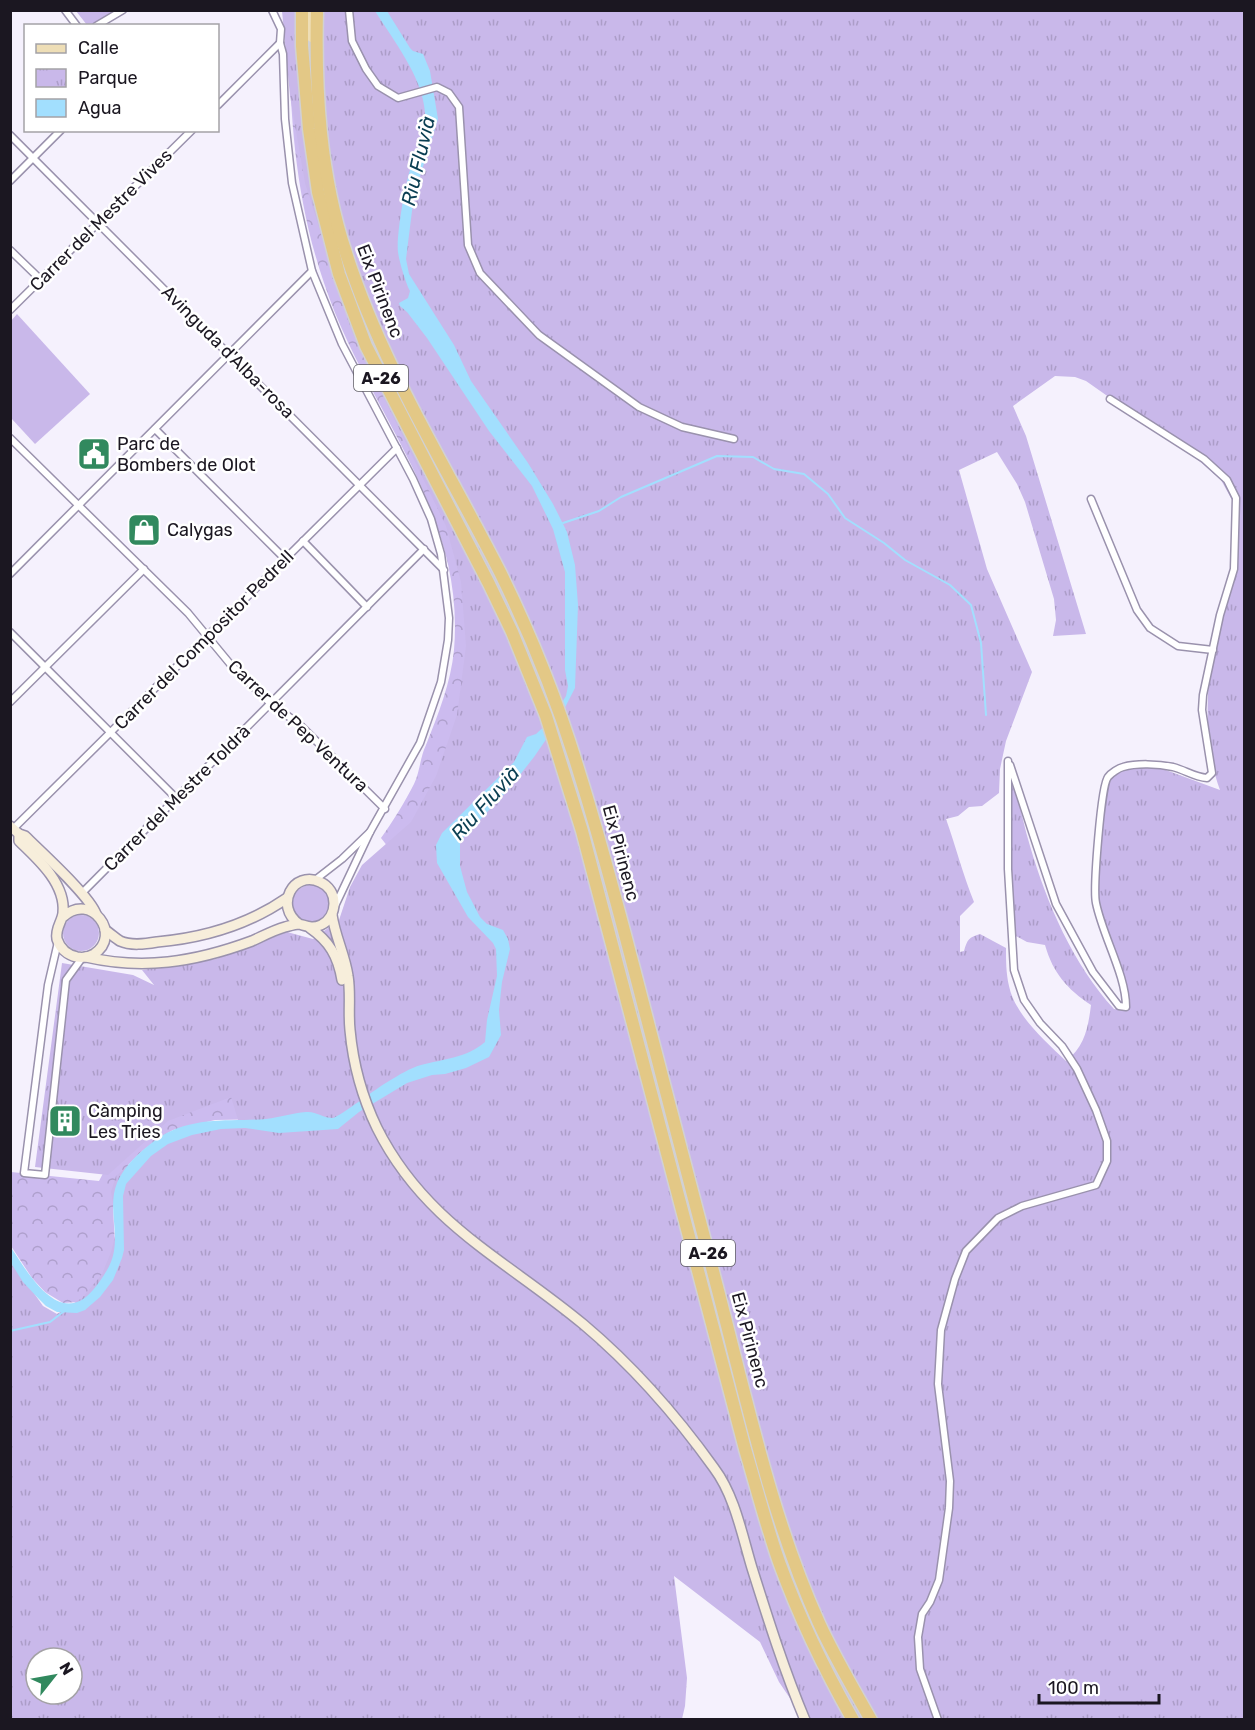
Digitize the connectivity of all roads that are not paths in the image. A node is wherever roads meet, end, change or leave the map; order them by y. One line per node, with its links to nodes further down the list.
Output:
1 (65, 10): 7 (street)
2 (123, 10): 8 (street)
3 (272, 10): 9 (street)
4 (302, 10): 10 (highway)
5 (317, 10): 10 (highway)
6 (349, 10): 26 (street)
7 (76, 24)
8 (99, 24)
9 (280, 43): 11 (street); 19 (street)
10 (310, 66): 62 (highway, Eix Pirinenc / A-26); 63 (highway, Eix Pirinenc / A-26)
11 (219, 104)
12 (59, 132): 15 (street)
13 (190, 132): 17 (street, Carrer del Mestre Vives)
14 (10, 135): 15 (street, Avinguda d'Alba-rosa)
15 (33, 158): 16 (street); 17 (street, Avinguda d'Alba-rosa)
16 (10, 181)
17 (98, 223): 20 (street, Carrer del Mestre Vives); 22 (street, Avinguda d'Alba-rosa)
18 (10, 250): 20 (street)
19 (312, 271): 22 (street); 27 (street)
20 (40, 280): 21 (street, Carrer del Mestre Vives)
21 (10, 310)
22 (230, 354): 24 (street); 28 (street, Avinguda d'Alba-rosa)
23 (1110, 399): 40 (street)
24 (155, 429): 30 (street); 33 (street)
25 (11, 439): 30 (street, Carrer de Pep Ventura)
26 (734, 440)
27 (397, 448): 28 (street, Carrer del Compositor Pedrell); 35 (street)
28 (360, 485): 31 (street, Carrer del Compositor Pedrell); 32 (street, Avinguda d'Alba-rosa)
29 (1091, 499): 40 (street)
30 (79, 505): 34 (street, Carrer de Pep Ventura); 36 (street)
31 (303, 541): 33 (street, Carrer del Compositor Pedrell); 37 (street)
32 (424, 549): 35 (street, Avinguda d'Alba-rosa); 37 (street, Carrer del Mestre Toldrà)
33 (285, 559): 39 (street, Carrer del Compositor Pedrell)
34 (144, 569): 39 (street, Carrer de Pep Ventura); 41 (street)
35 (444, 570): 46 (street)
36 (10, 574)
37 (367, 607): 43 (street, Carrer del Mestre Toldrà)
38 (10, 632): 41 (street)
39 (207, 636): 43 (street, Carrer de Pep Ventura); 44 (street, Carrer del Compositor Pedrell)
40 (1213, 650): 64 (street)
41 (46, 668): 42 (street); 44 (street)
42 (10, 702)
43 (271, 704): 45 (street, Carrer del Mestre Toldrà); 46 (street, Carrer de Pep Ventura)
44 (110, 732): 45 (street); 47 (street, Carrer del Compositor Pedrell)
45 (177, 799): 50 (street, Carrer del Mestre Toldrà)
46 (385, 809): 48 (street)
47 (13, 830): 50 (street); 54 (street)
48 (370, 832): 49 (street); 52 (street)
49 (315, 880): 51 (street); 52 (street)
50 (81, 894): 53 (street)
51 (287, 898): 55 (street); 57 (street)
52 (333, 910): 56 (street); 60 (street)
53 (96, 914): 54 (street); 57 (street)
54 (63, 916): 58 (street)
55 (299, 924): 56 (street); 59 (street)
56 (310, 928): 60 (street)
57 (105, 930): 59 (street)
58 (58, 942): 59 (street); 59 (street)
59 (84, 957)
60 (348, 1006): 61 (street)
61 (805, 1719)
62 (853, 1719)
63 (871, 1719)
64 (938, 1719)

